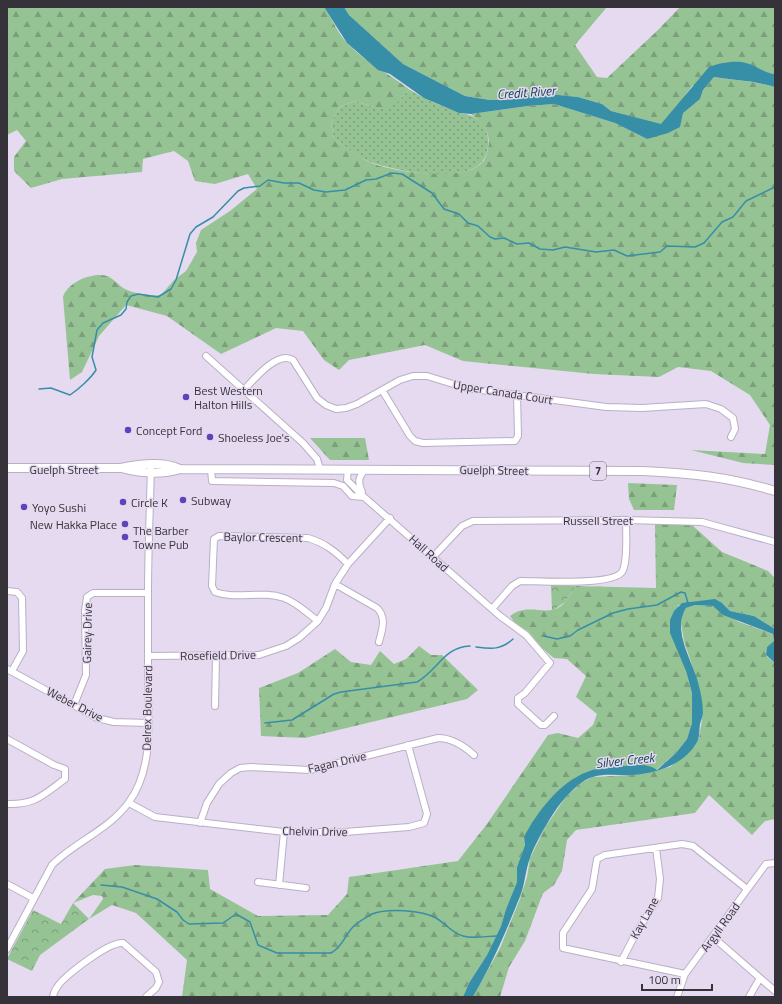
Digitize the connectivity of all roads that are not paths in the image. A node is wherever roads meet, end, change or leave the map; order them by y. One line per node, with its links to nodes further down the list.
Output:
1 (206, 356): 2 (street)
2 (245, 389): 3 (street, Upper Canada Court); 9 (street)
3 (382, 390): 4 (street, Upper Canada Court); 4 (street)
4 (517, 394): 5 (street, Upper Canada Court)
5 (731, 437)
6 (7, 468): 7 (main road, Guelph Street)
7 (151, 468): 8 (main road, Guelph Street); 21 (street, Delrex Boulevard)
8 (211, 469): 9 (main road, Guelph Street); 13 (street, Hall Road)
9 (320, 469): 10 (main road, Guelph Street)
10 (348, 469): 11 (main road, Guelph Street / 7); 13 (street, Hall Road)
11 (366, 469): 12 (main road, Guelph Street / 7); 13 (street)
12 (775, 491)
13 (364, 497): 14 (street, Hall Road)
14 (390, 518): 17 (street, Hall Road); 18 (street, Rosefield Drive)
15 (626, 520): 16 (street, Russell Street); 17 (street, Russell Street); 22 (street)
16 (775, 542)
17 (433, 557): 22 (street, Hall Road)
18 (348, 564): 19 (street, Rosefield Drive); 23 (street, Baylor Crescent)
19 (335, 584): 23 (street, Rosefield Drive); 24 (street)
20 (7, 591): 27 (street)
21 (148, 593): 25 (street, Delrex Boulevard); 28 (street, Gairey Drive)
22 (492, 609): 30 (street, Hall Road)
23 (318, 621): 26 (street, Rosefield Drive)
24 (379, 642)
25 (148, 656): 26 (street, Rosefield Drive); 31 (street, Delrex Boulevard)
26 (216, 656): 29 (street)
27 (10, 670): 28 (street, Weber Drive)
28 (74, 705): 31 (street, Weber Drive)
29 (215, 706)
30 (554, 716)
31 (148, 723): 35 (street, Delrex Boulevard)
32 (7, 739): 36 (street)
33 (408, 745): 34 (street, Fagan Drive); 37 (street, Fagan Drive); 38 (street, Chelvin Drive)
34 (474, 755)
35 (129, 803): 37 (street, Chelvin Drive); 46 (street, Delrex Boulevard)
36 (7, 804)
37 (200, 823): 38 (street, Chelvin Drive)
38 (284, 832): 43 (street)
39 (656, 848): 45 (street); 49 (street, Kay Lane); 49 (street)
40 (774, 863): 45 (street, Argyll Road)
41 (258, 882): 43 (street)
42 (7, 884): 46 (street)
43 (280, 885): 44 (street)
44 (306, 888)
45 (747, 889): 47 (street, Argyll Road)
46 (33, 898): 48 (street, Delrex Boulevard)
47 (713, 937): 50 (street, Argyll Road); 51 (street)
48 (7, 948)
49 (621, 962): 50 (street)
50 (685, 974): 55 (street, Argyll Road)
51 (760, 978): 52 (street); 56 (street)
52 (775, 991)
53 (53, 997): 54 (street)
54 (146, 997)
55 (676, 997)
56 (749, 997)

